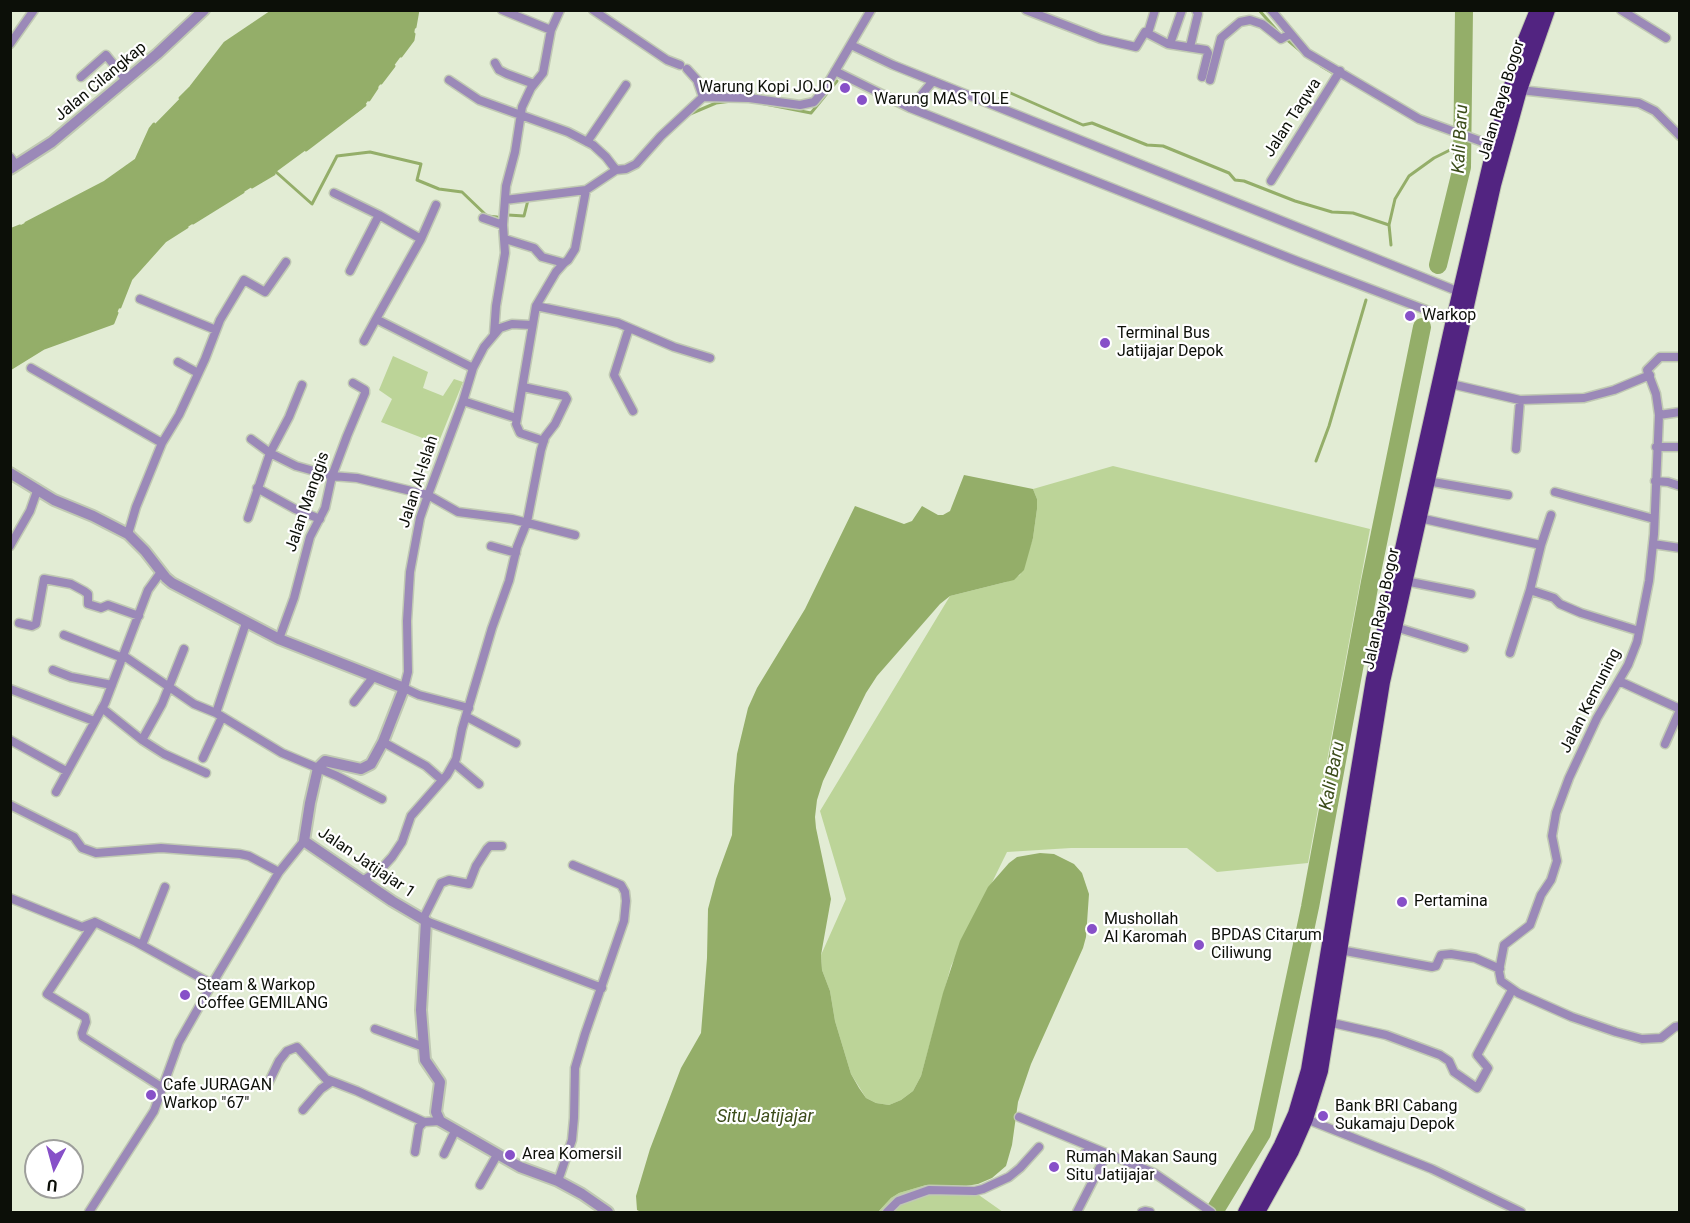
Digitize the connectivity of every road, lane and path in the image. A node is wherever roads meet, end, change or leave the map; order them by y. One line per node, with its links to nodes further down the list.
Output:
1 (34, 10): 19 (street)
2 (502, 10): 15 (street)
3 (560, 10): 15 (street)
4 (593, 10): 33 (street)
5 (871, 10): 21 (street)
6 (1026, 10): 16 (street)
7 (1155, 10): 16 (street)
8 (1182, 10): 20 (street)
9 (1196, 10): 22 (street)
10 (1271, 10): 17 (street)
11 (1538, 10): 38 (highway, Jalan Raya Bogor)
12 (1548, 10): 32 (highway, Jalan Raya Bogor)
13 (1621, 10): 18 (street)
14 (199, 12): 27 (street, Jalan Cilangkap)
15 (552, 30): 30 (street)
16 (1148, 33): 20 (street)
17 (1287, 36): 22 (street); 25 (street)
18 (1666, 38)
19 (10, 44)
20 (1170, 44): 22 (street)
21 (851, 45): 24 (street); 29 (street)
22 (1190, 47)
23 (495, 63): 30 (street)
24 (835, 71): 33 (street); 34 (street)
25 (1338, 76): 38 (street); 41 (street, Jalan Taqwa)
26 (81, 77): 27 (street)
27 (126, 80): 39 (street, Jalan Cilangkap)
28 (449, 80): 35 (street)
29 (933, 81): 34 (street); 54 (street)
30 (534, 84): 35 (street)
31 (626, 85): 37 (street)
32 (1520, 90): 36 (street); 54 (highway, Jalan Raya Bogor)
33 (703, 97): 40 (street)
34 (910, 108): 58 (street)
35 (521, 115): 37 (street); 44 (street)
36 (1680, 136)
37 (587, 142): 40 (street)
38 (1494, 146): 54 (highway, Jalan Raya Bogor)
39 (12, 164)
40 (616, 170): 42 (street)
41 (1271, 181)
42 (586, 190): 44 (street); 52 (street)
43 (334, 193): 46 (street)
44 (506, 200): 48 (street)
45 (436, 205): 49 (street)
46 (379, 215): 49 (street); 53 (street)
47 (483, 218): 48 (street)
48 (503, 225): 50 (street)
49 (421, 239): 57 (street)
50 (505, 239): 52 (street); 62 (street)
51 (286, 262): 61 (street)
52 (564, 263): 56 (street)
53 (350, 271)
54 (1464, 294): 58 (highway, Jalan Raya Bogor)
55 (140, 299): 61 (street)
56 (536, 306): 59 (street); 60 (street)
57 (376, 319): 63 (street); 68 (street)
58 (1458, 321): 72 (highway, Jalan Raya Bogor); 99 (highway, Jalan Raya Bogor)
59 (531, 325): 62 (street); 74 (street)
60 (629, 328): 65 (street); 77 (street)
61 (216, 330): 70 (street)
62 (494, 334): 68 (street, Jalan Al-Islah)
63 (364, 341)
64 (1680, 357): 69 (street)
65 (710, 358)
66 (178, 362): 70 (street)
67 (31, 368): 83 (street)
68 (473, 368): 76 (street, Jalan Al-Islah)
69 (1649, 372): 75 (street); 79 (street, Jalan Kemuning)
70 (198, 373): 83 (street)
71 (353, 383): 89 (street, Jalan Manggis)
72 (1450, 384): 75 (street); 90 (highway, Jalan Raya Bogor)
73 (302, 385): 87 (street)
74 (524, 387): 80 (street); 82 (street)
75 (1520, 400): 86 (street)
76 (464, 401): 80 (street); 96 (street, Jalan Al-Islah)
77 (633, 411)
78 (1680, 412): 79 (street)
79 (1659, 415): 84 (street, Jalan Kemuning)
80 (516, 418): 82 (street)
81 (251, 439): 87 (street)
82 (544, 441): 103 (street)
83 (162, 443): 104 (street)
84 (1656, 447): 85 (street); 91 (street, Jalan Kemuning)
85 (1680, 447)
86 (1516, 449)
87 (270, 453): 89 (street); 93 (street)
88 (10, 473): 94 (street)
89 (332, 476): 96 (street); 101 (street, Jalan Manggis)
90 (1427, 481): 97 (street); 99 (highway, Jalan Raya Bogor)
91 (1655, 481): 92 (street); 102 (street, Jalan Kemuning)
92 (1680, 486)
93 (257, 488): 100 (street); 101 (street)
94 (37, 491): 104 (street); 108 (street)
95 (1555, 492): 102 (street)
96 (428, 495): 103 (street); 132 (street, Jalan Al-Islah)
97 (1508, 495)
98 (1551, 515): 107 (street)
99 (1414, 517): 107 (street); 113 (highway, Jalan Raya Bogor); 160 (highway, Jalan Raya Bogor)
100 (248, 518)
101 (320, 519): 122 (street, Jalan Manggis)
102 (1654, 519): 106 (street, Jalan Kemuning)
103 (526, 522): 105 (street); 111 (street)
104 (128, 534): 112 (street)
105 (575, 535)
106 (1653, 544): 110 (street); 120 (street, Jalan Kemuning)
107 (1541, 545): 114 (street)
108 (10, 546)
109 (491, 546): 111 (street)
110 (1680, 548)
111 (516, 553): 136 (street)
112 (161, 572): 116 (street); 117 (street)
113 (1405, 581): 115 (street); 119 (highway, Jalan Raya Bogor)
114 (1530, 590): 120 (street); 125 (street)
115 (1471, 594)
116 (139, 616): 118 (street); 126 (street)
117 (246, 622): 122 (street); 138 (street)
118 (19, 623)
119 (1395, 627): 123 (street); 160 (highway, Jalan Raya Bogor)
120 (1639, 631): 129 (street, Jalan Kemuning)
121 (64, 635): 126 (street)
122 (279, 639): 128 (street)
123 (1464, 648)
124 (184, 649): 131 (street)
125 (1510, 653)
126 (124, 657): 130 (street); 131 (street)
127 (52, 670): 130 (street)
128 (374, 676): 132 (street); 134 (street)
129 (1619, 681): 137 (street); 168 (street, Jalan Kemuning)
130 (112, 685): 135 (street)
131 (170, 685): 138 (street); 142 (street)
132 (404, 688): 136 (street); 143 (street)
133 (10, 689): 140 (street)
134 (354, 702)
135 (102, 708): 140 (street); 142 (street)
136 (469, 708): 139 (street)
137 (1680, 709): 145 (street)
138 (219, 715): 146 (street); 148 (street)
139 (466, 717): 144 (street); 147 (street)
140 (94, 721): 149 (street)
141 (10, 740): 149 (street)
142 (141, 740): 150 (street)
143 (383, 742): 148 (street); 151 (street)
144 (516, 743)
145 (1665, 744)
146 (203, 758)
147 (454, 763): 151 (street); 152 (street)
148 (318, 768): 154 (street); 156 (street, Jalan Jatijajar 1)
149 (66, 771): 153 (street)
150 (207, 773)
151 (442, 780): 161 (street)
152 (479, 784)
153 (56, 792)
154 (382, 799)
155 (10, 805): 159 (street)
156 (304, 841): 159 (street); 161 (street, Jalan Jatijajar 1)
157 (502, 846): 164 (street)
158 (573, 866): 170 (street)
159 (279, 872): 169 (street)
160 (1345, 880): 167 (highway, Jalan Raya Bogor); 199 (highway, Jalan Raya Bogor)
161 (362, 881): 164 (street, Jalan Jatijajar 1)
162 (165, 887): 166 (street)
163 (10, 898): 165 (street)
164 (425, 920): 170 (street); 175 (street)
165 (95, 922): 166 (street); 178 (street)
166 (142, 945): 169 (street)
167 (1340, 950): 168 (street); 172 (highway, Jalan Raya Bogor)
168 (1500, 969): 171 (street)
169 (212, 984): 178 (street)
170 (602, 988): 190 (street)
171 (1512, 990): 172 (street); 173 (street)
172 (1328, 1022): 181 (highway, Jalan Raya Bogor)
173 (1680, 1026)
174 (375, 1029): 175 (street)
175 (424, 1047): 182 (street)
176 (331, 1082): 177 (street); 179 (street); 183 (street)
177 (267, 1086)
178 (163, 1088): 193 (street)
179 (303, 1110)
180 (1019, 1117): 192 (street)
181 (1306, 1119): 200 (highway, Jalan Raya Bogor); 201 (street)
182 (440, 1121): 183 (street); 184 (street)
183 (424, 1122): 186 (street)
184 (455, 1131): 188 (street); 189 (street)
185 (1039, 1147): 195 (street)
186 (415, 1152)
187 (1085, 1153): 196 (street)
188 (444, 1154)
189 (497, 1155): 190 (street); 191 (street)
190 (558, 1181): 194 (street)
191 (480, 1185)
192 (1204, 1211)
193 (89, 1212)
194 (608, 1212)
195 (887, 1212)
196 (1077, 1212)
197 (1143, 1212): 198 (street)
198 (1150, 1212)
199 (1245, 1212)
200 (1258, 1212)
201 (1521, 1212)

